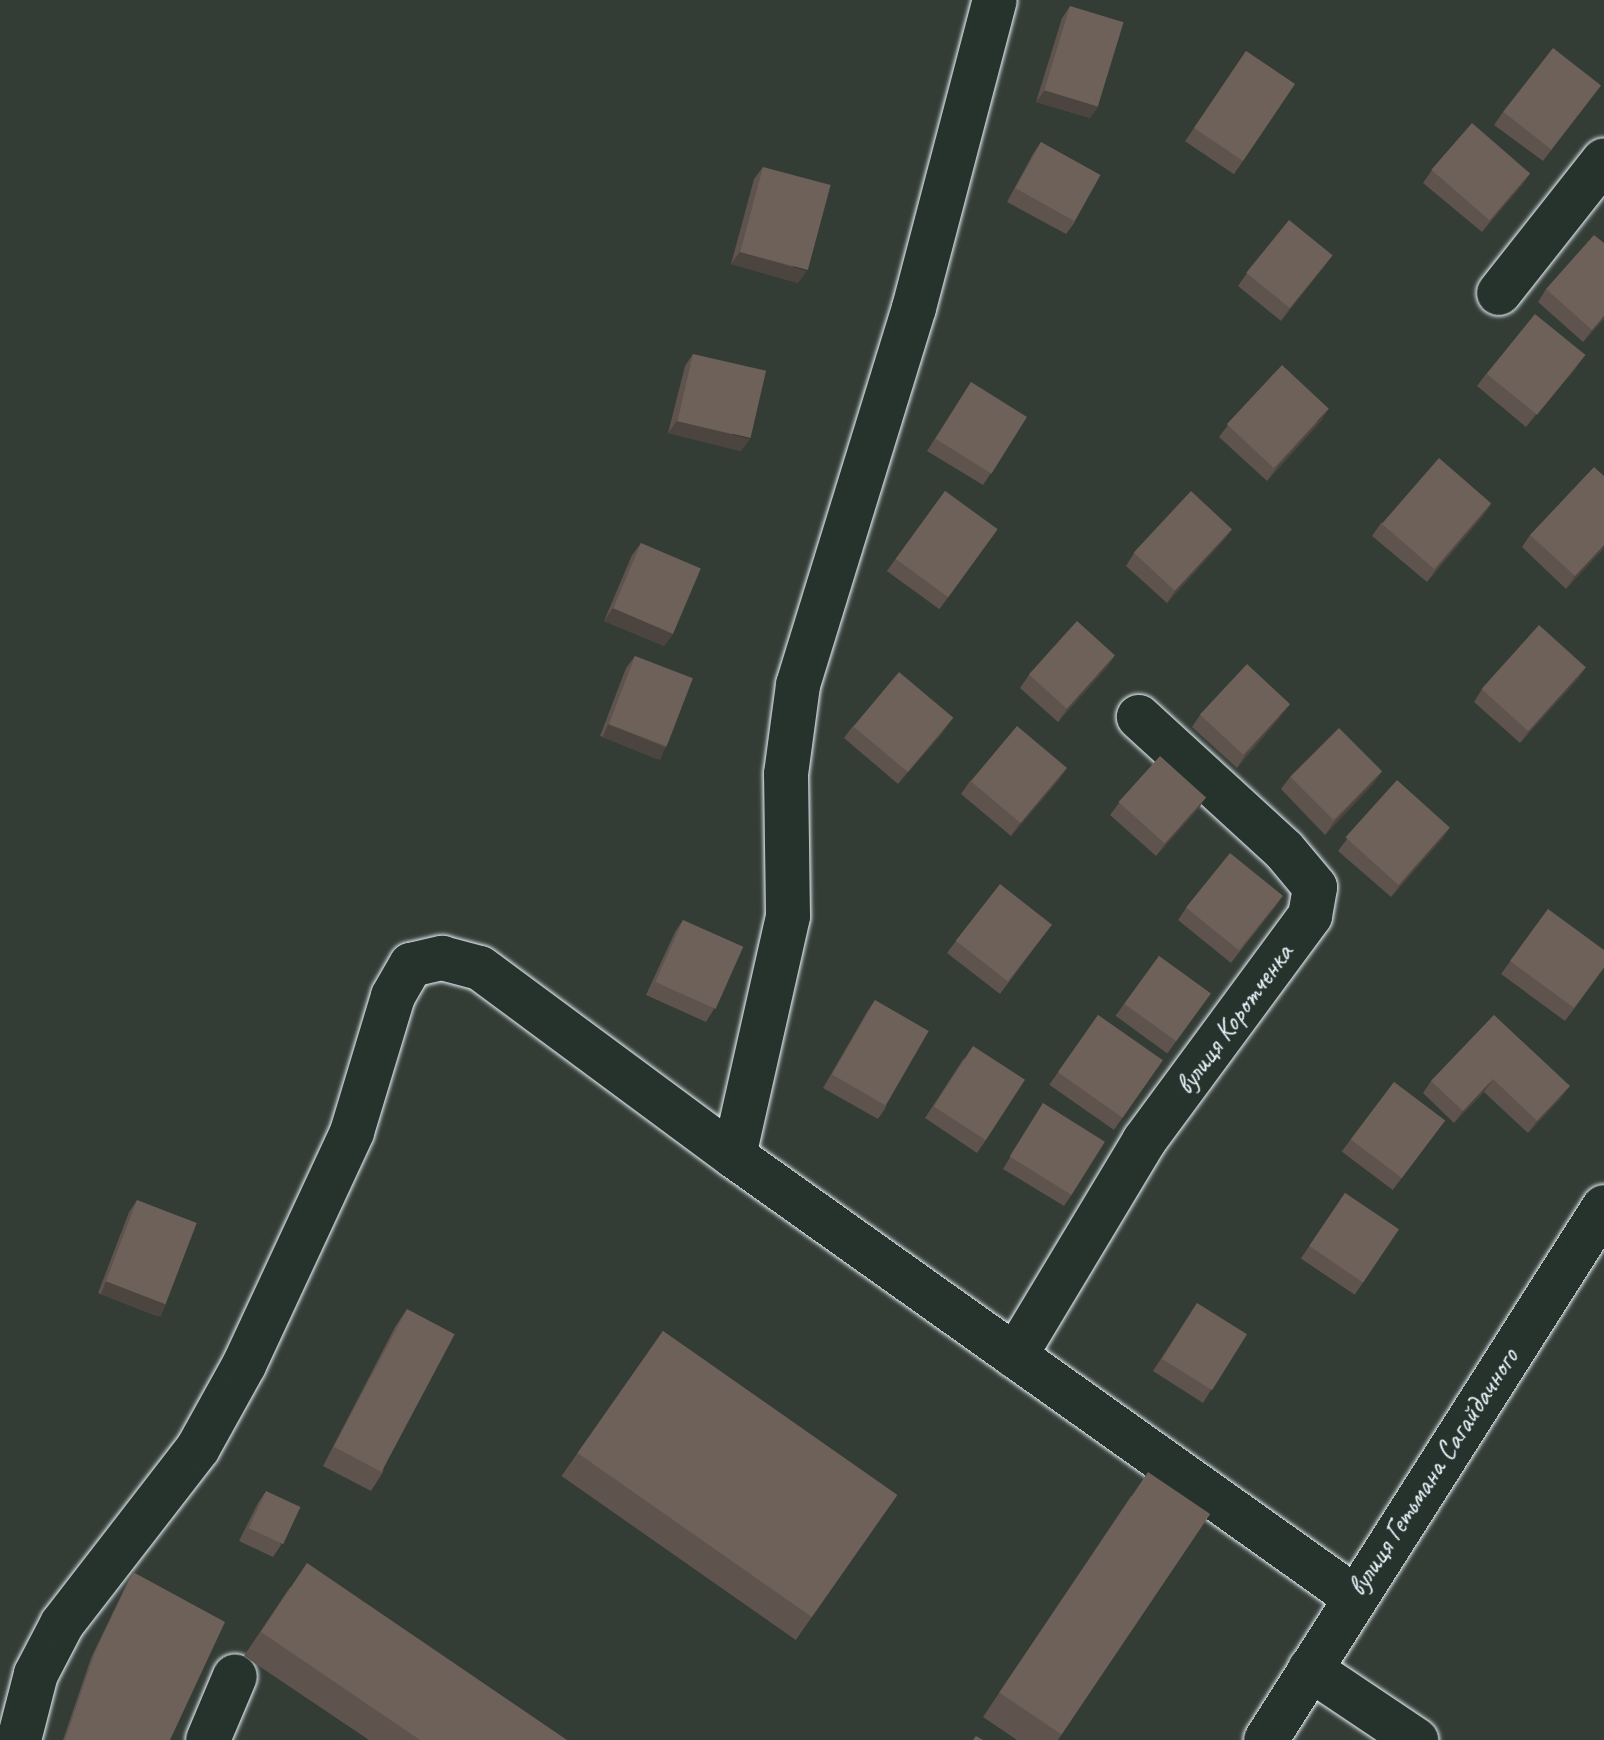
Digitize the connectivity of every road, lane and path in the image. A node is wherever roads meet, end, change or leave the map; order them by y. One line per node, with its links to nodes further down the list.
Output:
1 (995, 0): 5 (street)
2 (1604, 160): 3 (street)
3 (1499, 293)
4 (1139, 717): 7 (street, вулиця Коротченка)
5 (734, 1156): 7 (street); 11 (street)
6 (1604, 1207): 8 (street, вулиця Гетьмана Сагайдачного)
7 (1015, 1356): 8 (street)
8 (1353, 1596): 9 (street, вулиця Гетьмана Сагайдачного)
9 (1310, 1669): 13 (street, вулиця Гетьмана Сагайдачного); 14 (street)
10 (235, 1676): 12 (street)
11 (19, 1740)
12 (208, 1740)
13 (1266, 1740)
14 (1416, 1740)

